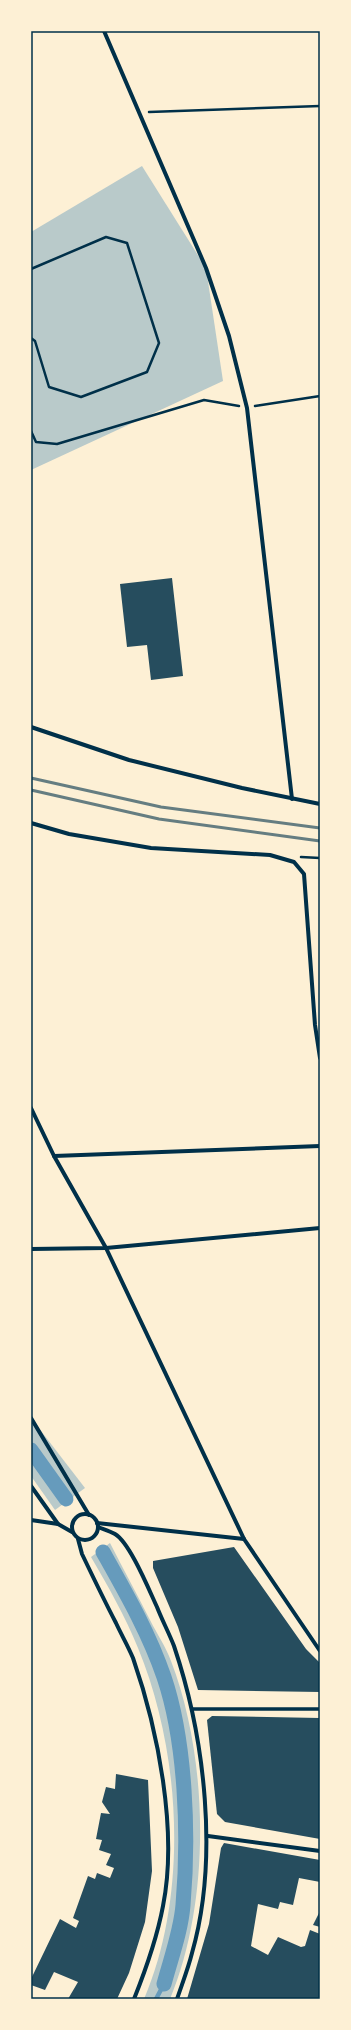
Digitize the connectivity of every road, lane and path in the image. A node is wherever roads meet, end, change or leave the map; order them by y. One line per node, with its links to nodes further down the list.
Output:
1 (104, 31): 3 (street)
2 (320, 106): 3 (path)
3 (139, 112): 7 (street)
4 (31, 269): 5 (path)
5 (31, 338)
6 (320, 396): 7 (path)
7 (247, 408): 8 (path); 10 (street)
8 (31, 431)
9 (31, 727): 10 (street)
10 (292, 799): 11 (street)
11 (320, 804)
12 (31, 823): 13 (street)
13 (320, 1058)
14 (31, 1108): 16 (street)
15 (320, 1146): 16 (street)
16 (54, 1156): 18 (street)
17 (320, 1228): 18 (street)
18 (106, 1248): 19 (street); 28 (street)
19 (31, 1249)
20 (31, 1418): 22 (street)
21 (31, 1486): 24 (street)
22 (89, 1515): 25 (street); 26 (street)
23 (31, 1520): 24 (street)
24 (58, 1524): 26 (street)
25 (97, 1525): 27 (street); 28 (street); 30 (street)
26 (72, 1532): 27 (street)
27 (78, 1539): 34 (street)
28 (244, 1539): 29 (street)
29 (320, 1651)
30 (192, 1709): 31 (street); 32 (street)
31 (320, 1709)
32 (208, 1836): 33 (street); 35 (street)
33 (320, 1851)
34 (134, 1999)
35 (177, 1999)

